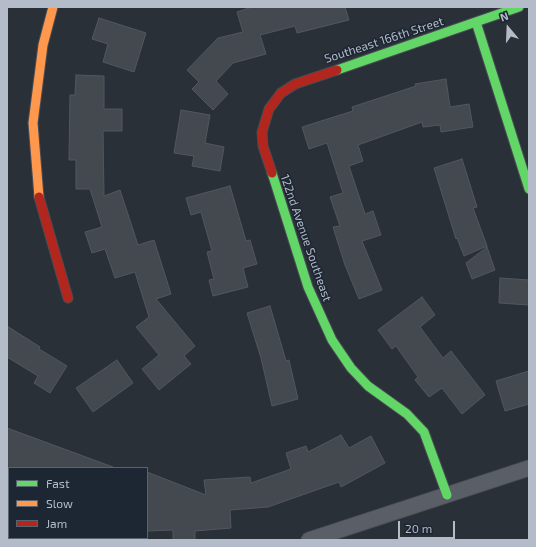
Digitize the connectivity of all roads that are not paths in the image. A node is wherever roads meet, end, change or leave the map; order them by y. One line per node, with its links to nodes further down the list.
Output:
1 (54, 7): 6 (street)
2 (519, 7): 3 (street, Southeast 166th Street)
3 (476, 22): 4 (street, Southeast 166th Street); 5 (street)
4 (281, 93): 8 (street, 122nd Avenue Southeast)
5 (529, 189)
6 (68, 298)
7 (529, 468): 8 (street)
8 (447, 495): 9 (street)
9 (308, 540)

